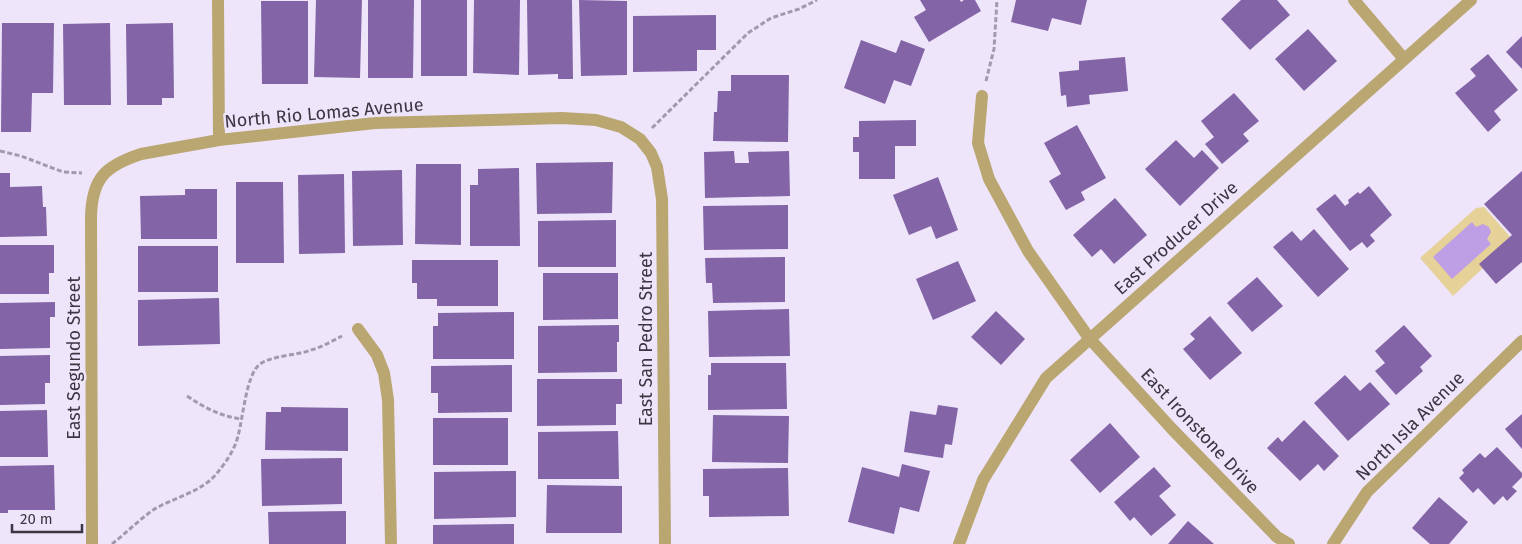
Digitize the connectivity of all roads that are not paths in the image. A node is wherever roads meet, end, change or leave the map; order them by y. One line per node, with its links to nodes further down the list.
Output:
1 (218, 0): 7 (street)
2 (1354, 0): 4 (street)
3 (1471, 0): 4 (street, East Producer Drive)
4 (1404, 59): 10 (street, East Producer Drive)
5 (982, 96): 10 (street, East Ironstone Drive)
6 (640, 139): 7 (street, North Rio Lomas Avenue); 14 (street, East San Pedro Street)
7 (219, 140): 8 (street, North Rio Lomas Avenue)
8 (103, 174): 12 (street, East Segundo Street)
9 (358, 329): 13 (street)
10 (1089, 338): 15 (street, East Producer Drive); 16 (street, East Ironstone Drive)
11 (1522, 341): 17 (street, North Isla Avenue)
12 (92, 544)
13 (391, 544)
14 (664, 544)
15 (959, 544)
16 (1289, 544)
17 (1333, 544)

